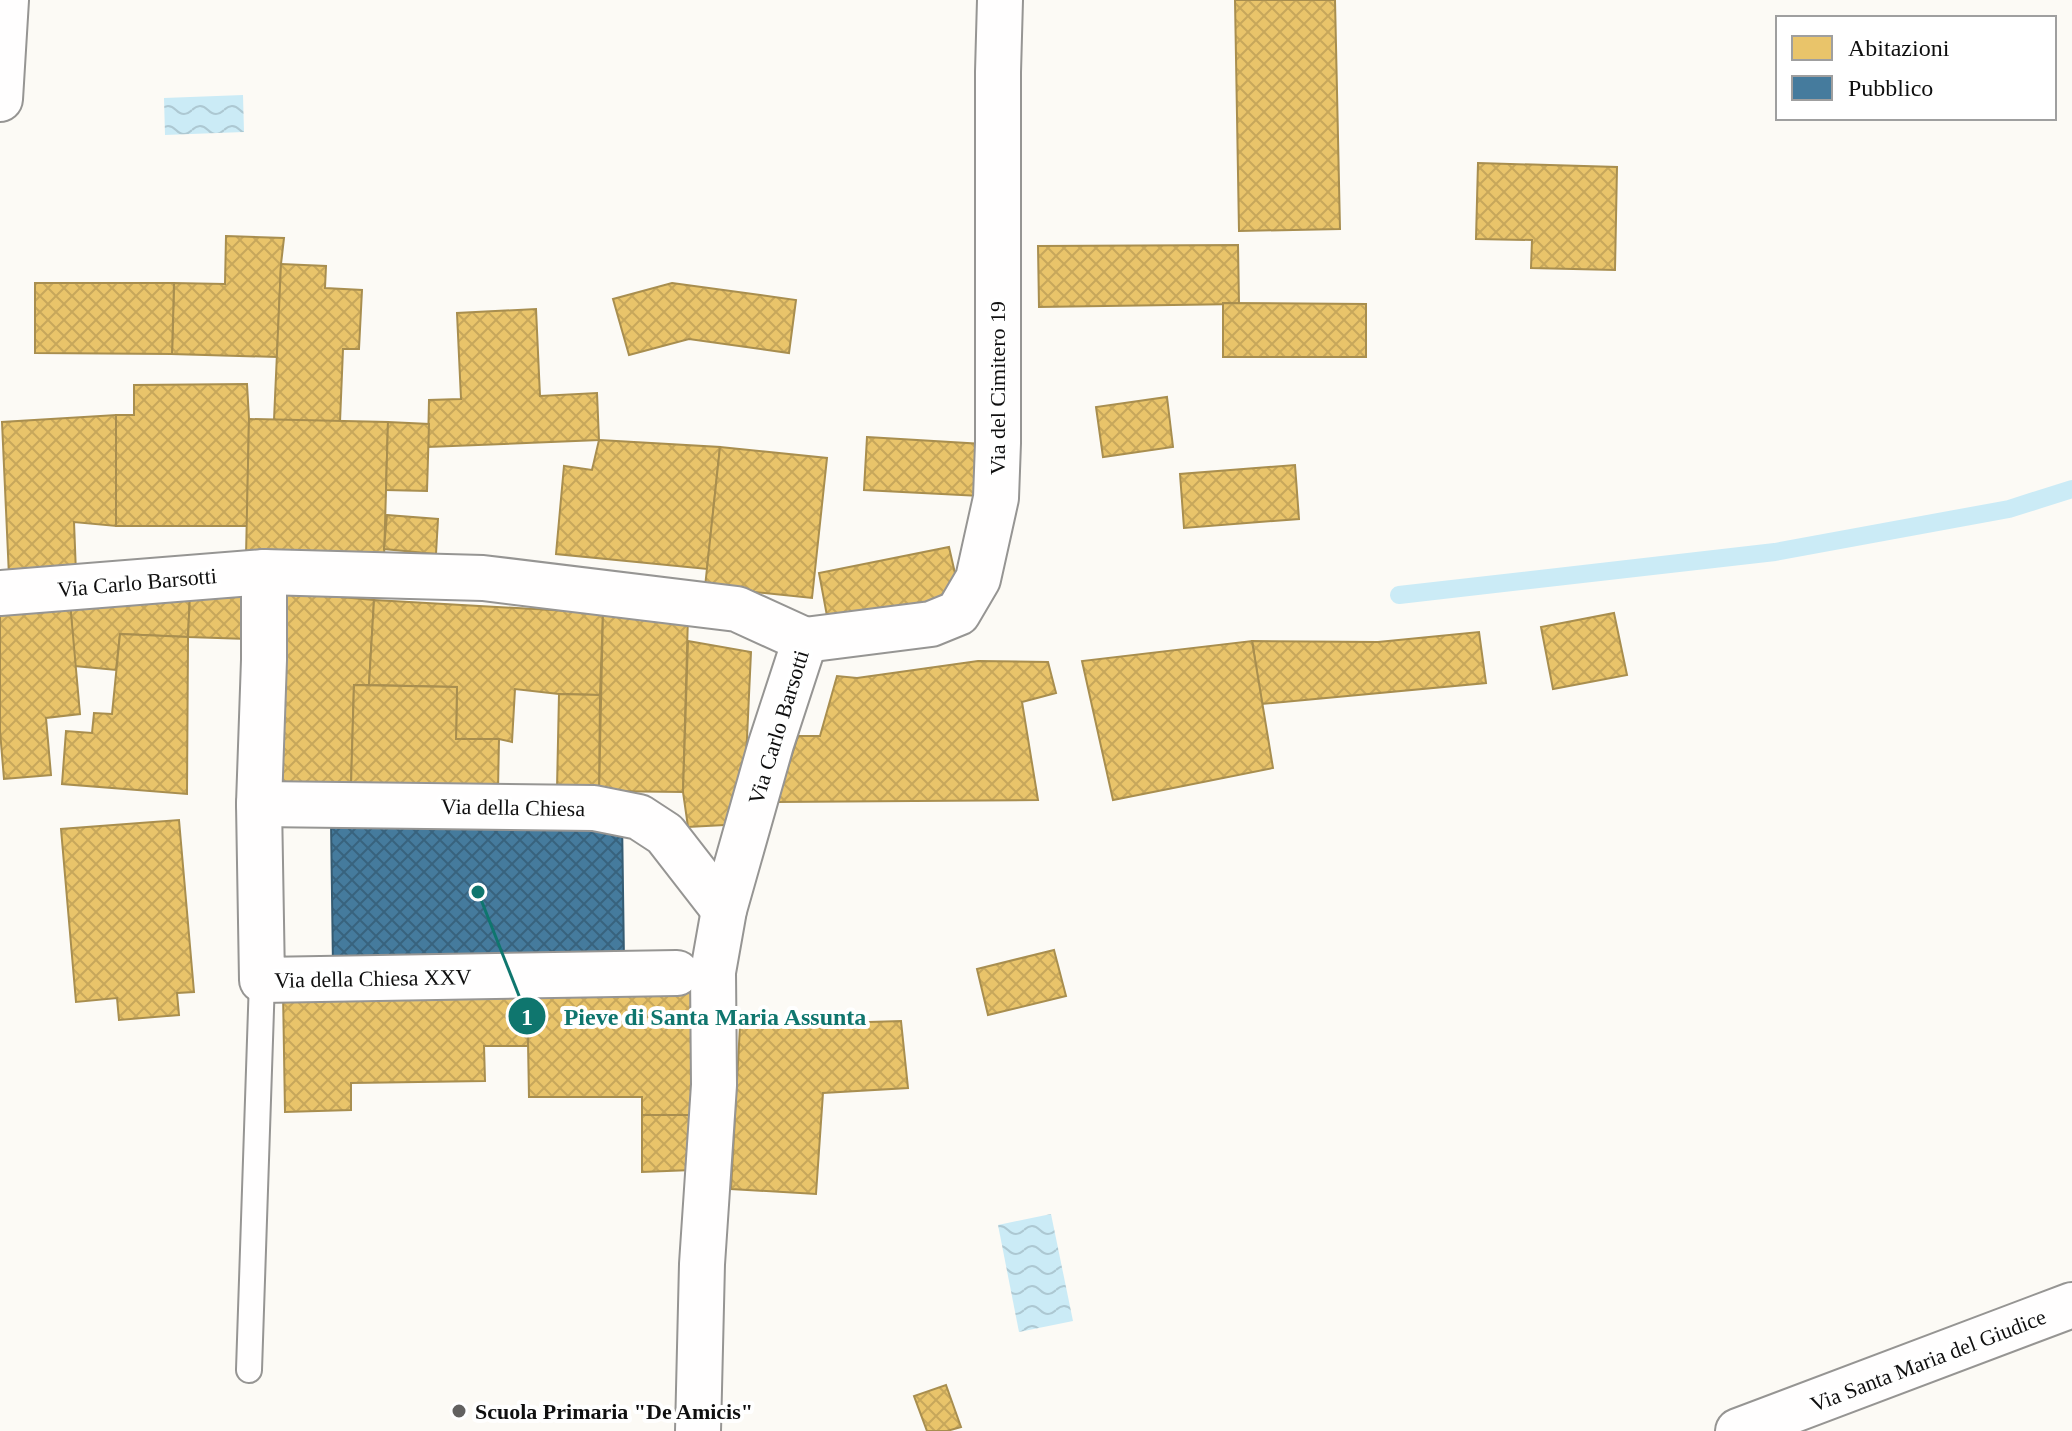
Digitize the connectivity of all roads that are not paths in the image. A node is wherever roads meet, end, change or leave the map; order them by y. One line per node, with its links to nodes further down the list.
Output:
1 (6, 0): 3 (street)
2 (1000, 0): 6 (street, Via del Cimitero 19)
3 (0, 99)
4 (264, 572): 5 (street, Via Carlo Barsotti); 6 (street, Via Carlo Barsotti); 7 (street)
5 (0, 593)
6 (805, 640): 8 (street, Via Carlo Barsotti)
7 (259, 804): 8 (street, Via della Chiesa); 10 (street)
8 (724, 910): 13 (street, Via Carlo Barsotti)
9 (677, 973): 10 (street, Via della Chiesa XXV)
10 (262, 980): 12 (lane)
11 (2072, 1305): 14 (street, Via Santa Maria del Giudice)
12 (249, 1370)
13 (698, 1431)
14 (1738, 1431)

